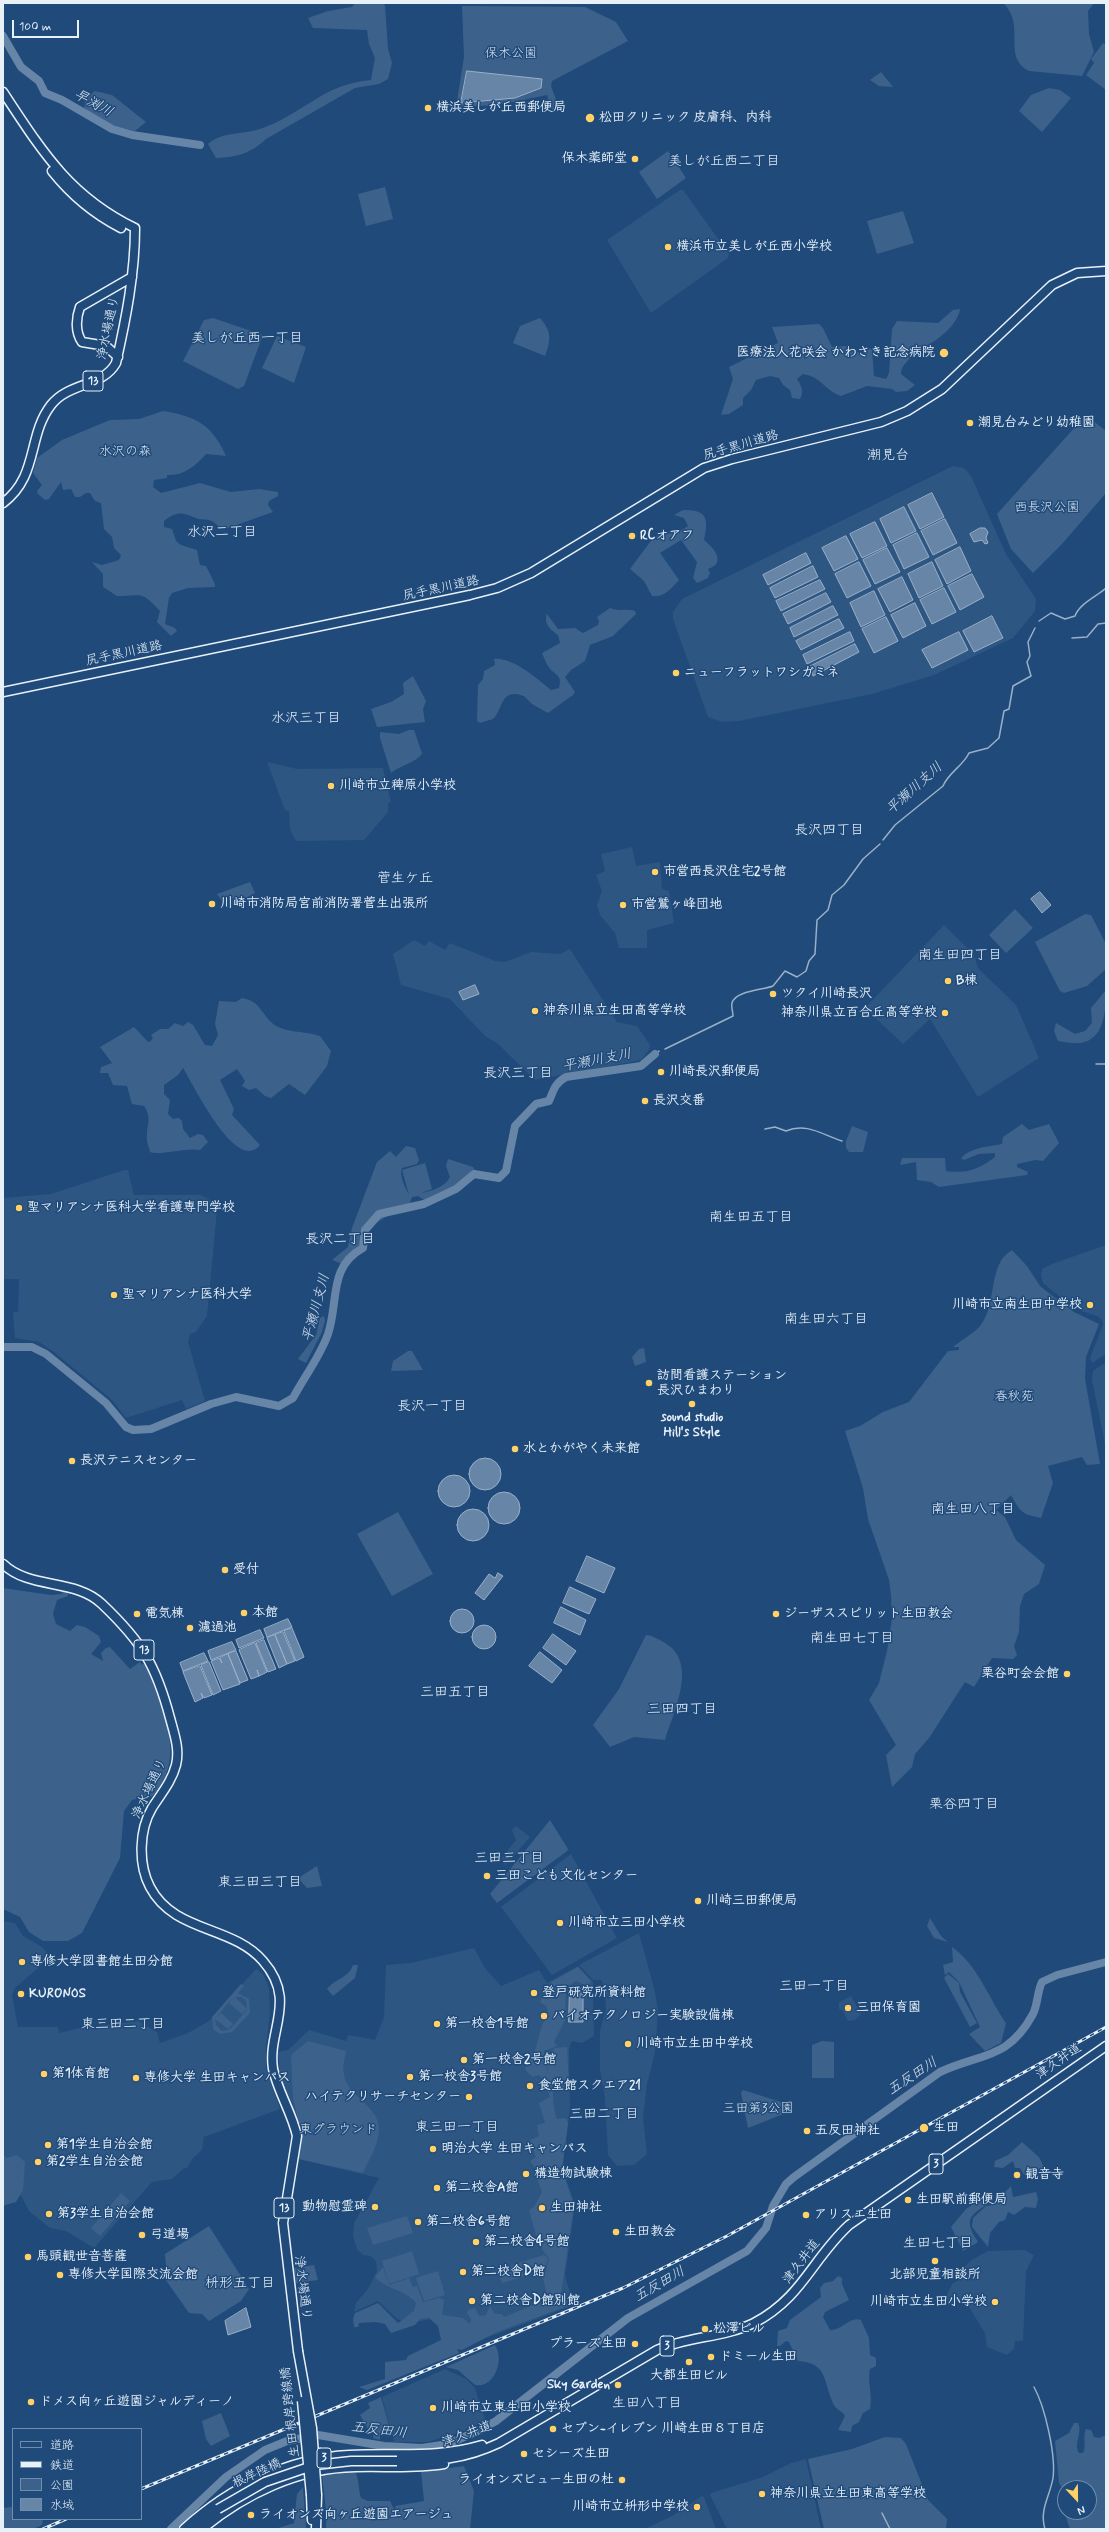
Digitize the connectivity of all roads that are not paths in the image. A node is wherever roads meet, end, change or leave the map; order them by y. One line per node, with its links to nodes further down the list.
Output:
1 (3, 92): 3 (main road)
2 (3, 101): 3 (main road)
3 (135, 231): 6 (main road, 浄水場通り / 13)
4 (1106, 271): 8 (main road, 尻手黒川道路)
5 (1106, 275): 8 (main road, 尻手黒川道路)
6 (132, 277): 7 (main road, 浄水場通り / 13); 7 (main road)
7 (118, 357): 9 (main road, 浄水場通り / 13)
8 (844, 432): 11 (main road, 尻手黒川道路)
9 (3, 502)
10 (3, 689): 11 (main road, 尻手黒川道路)
11 (13, 689): 12 (main road, 尻手黒川道路)
12 (3, 692)
13 (3, 1564): 15 (main road, 浄水場通り / 13)
14 (1106, 2046): 16 (main road, 津久井道 / 3)
15 (298, 2351): 22 (main road, 生田根岸跨線橋 / 13, bridge)
16 (555, 2409): 17 (main road, 津久井道 / 3); 19 (main road, 津久井道 / 3)
17 (482, 2445): 18 (main road, 3); 20 (main road, 津久井道 / 3)
18 (354, 2455): 23 (main road); 24 (main road, 3)
19 (471, 2455): 20 (main road, 津久井道 / 3); 23 (main road, 3)
20 (430, 2460): 21 (main road, 津久井道 / 3)
21 (397, 2461): 22 (main road, 根岸陸橋 / 3, bridge)
22 (313, 2466): 28 (main road, 13, bridge); 30 (main road, 根岸陸橋 / 3, bridge)
23 (354, 2466): 26 (main road, 3)
24 (258, 2479): 25 (main road, 3); 26 (main road)
25 (248, 2484): 27 (main road); 29 (main road, 3)
26 (264, 2489): 27 (main road, 3)
27 (254, 2494): 31 (main road, 3)
28 (314, 2495): 32 (main road, 13); 33 (main road, 13)
29 (184, 2529)
30 (193, 2529)
31 (202, 2529)
32 (313, 2529)
33 (316, 2529)

